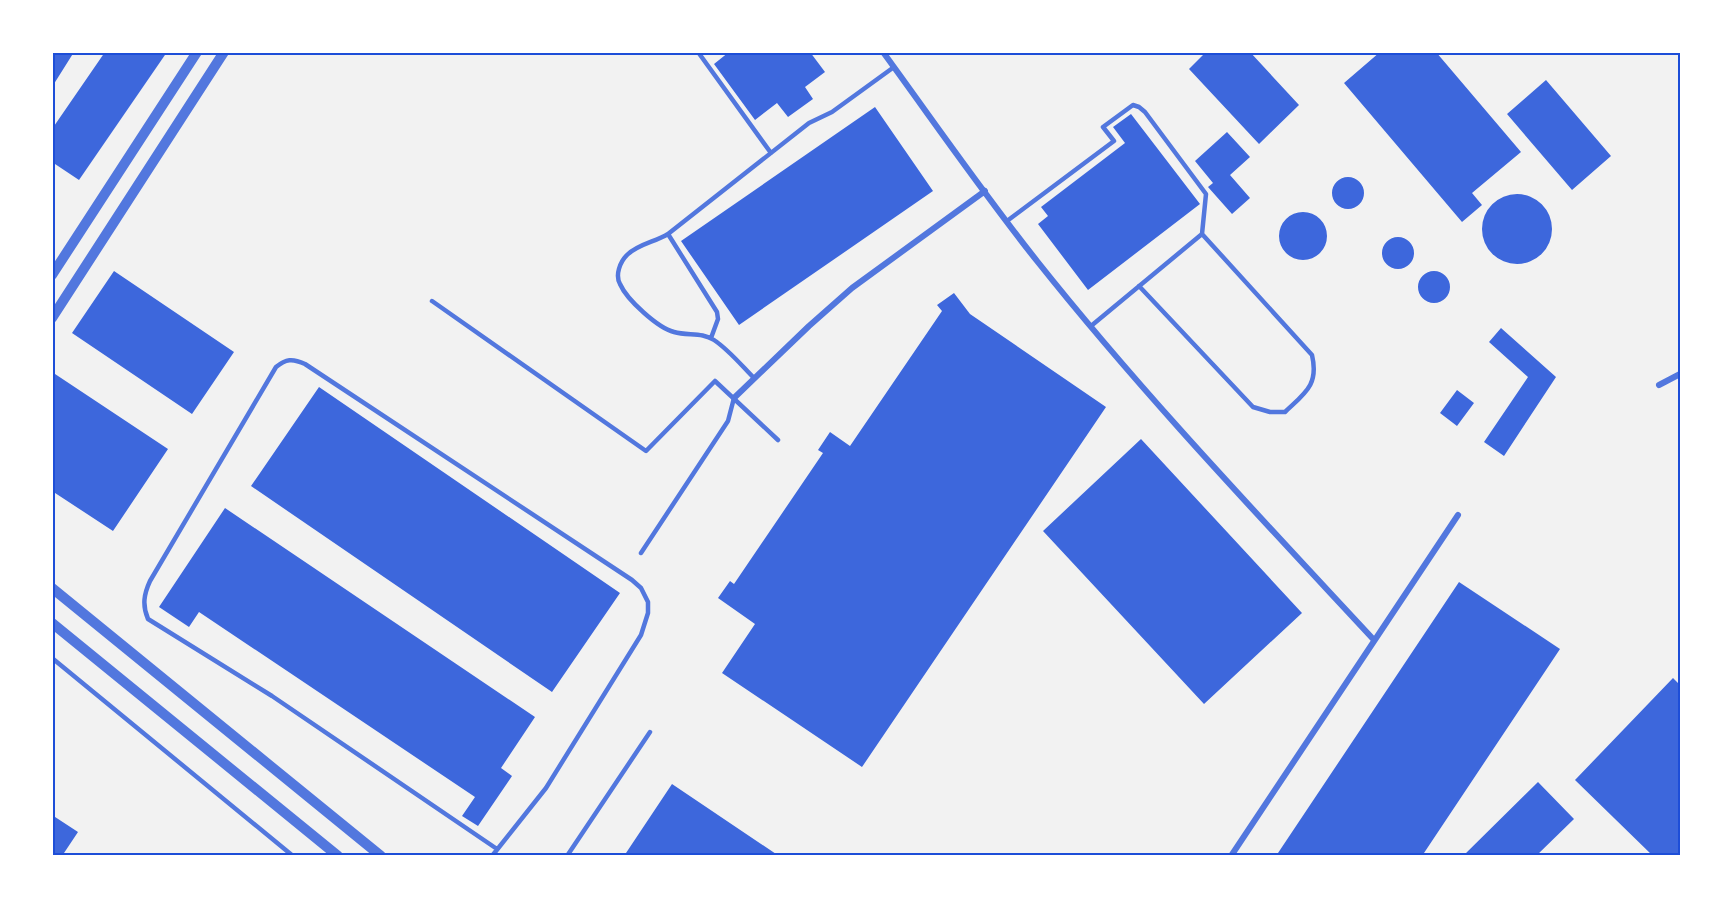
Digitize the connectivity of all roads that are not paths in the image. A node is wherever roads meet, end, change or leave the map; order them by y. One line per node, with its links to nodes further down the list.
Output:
1 (197, 52): 11 (street)
2 (224, 52): 14 (street)
3 (698, 52): 6 (lane)
4 (883, 52): 5 (street)
5 (894, 67): 6 (lane); 7 (street)
6 (771, 153): 9 (lane)
7 (986, 191): 8 (street); 18 (street)
8 (1007, 221): 10 (lane); 15 (street)
9 (668, 234): 16 (lane); 16 (lane)
10 (1202, 234): 12 (lane); 12 (lane)
11 (52, 275)
12 (1139, 286): 15 (lane)
13 (432, 301): 20 (lane)
14 (52, 318)
15 (1091, 326): 26 (street)
16 (711, 338): 18 (lane)
17 (1680, 374): 19 (street)
18 (754, 378): 20 (street)
19 (1659, 385)
20 (734, 398): 21 (lane); 23 (lane)
21 (778, 440)
22 (1458, 514): 26 (street)
23 (641, 553)
24 (52, 588): 32 (street)
25 (52, 622): 31 (street)
26 (1374, 640): 35 (street)
27 (52, 658): 30 (lane)
28 (650, 732): 34 (lane)
29 (497, 849): 29 (lane); 33 (lane)
30 (293, 855)
31 (338, 855)
32 (381, 855)
33 (492, 855)
34 (567, 855)
35 (1231, 855)

